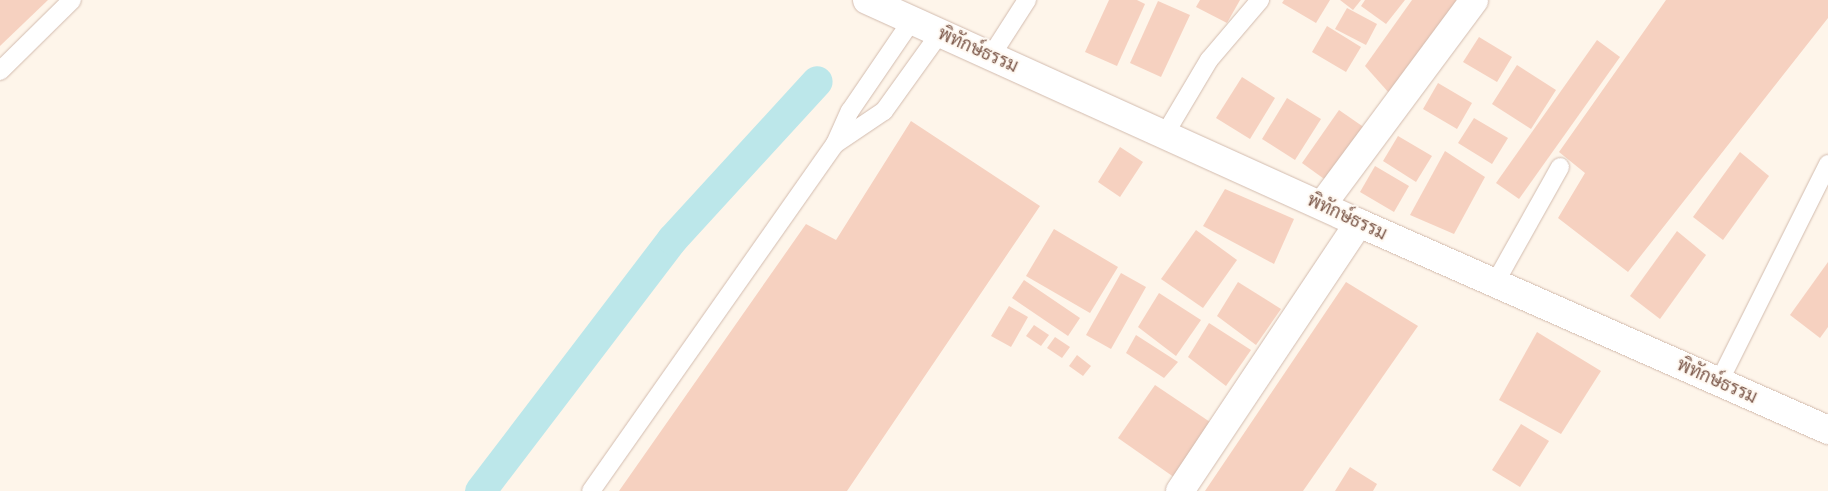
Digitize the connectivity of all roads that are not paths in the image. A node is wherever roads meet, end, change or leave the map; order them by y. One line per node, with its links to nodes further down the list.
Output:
1 (72, 0): 9 (lane)
2 (867, 0): 6 (street, พิทักษ์ธรรม)
3 (1027, 0): 8 (lane)
4 (1260, 0): 10 (lane)
5 (1474, 0): 14 (street)
6 (912, 20): 7 (street, พิทักษ์ธรรม); 11 (lane)
7 (940, 33): 8 (street, พิทักษ์ธรรม); 11 (lane)
8 (991, 56): 10 (street, พิทักษ์ธรรม)
9 (0, 71)
10 (1165, 134): 14 (street, พิทักษ์ธรรม)
11 (835, 144): 19 (lane)
12 (1828, 164): 17 (lane)
13 (1560, 167): 16 (lane)
14 (1322, 205): 15 (street, พิทักษ์ธรรม)
15 (1359, 223): 16 (street, พิทักษ์ธรรม); 20 (street)
16 (1495, 283): 17 (street, พิทักษ์ธรรม)
17 (1719, 382): 18 (street, พิทักษ์ธรรม)
18 (1828, 430)
19 (591, 491)
20 (1180, 491)

